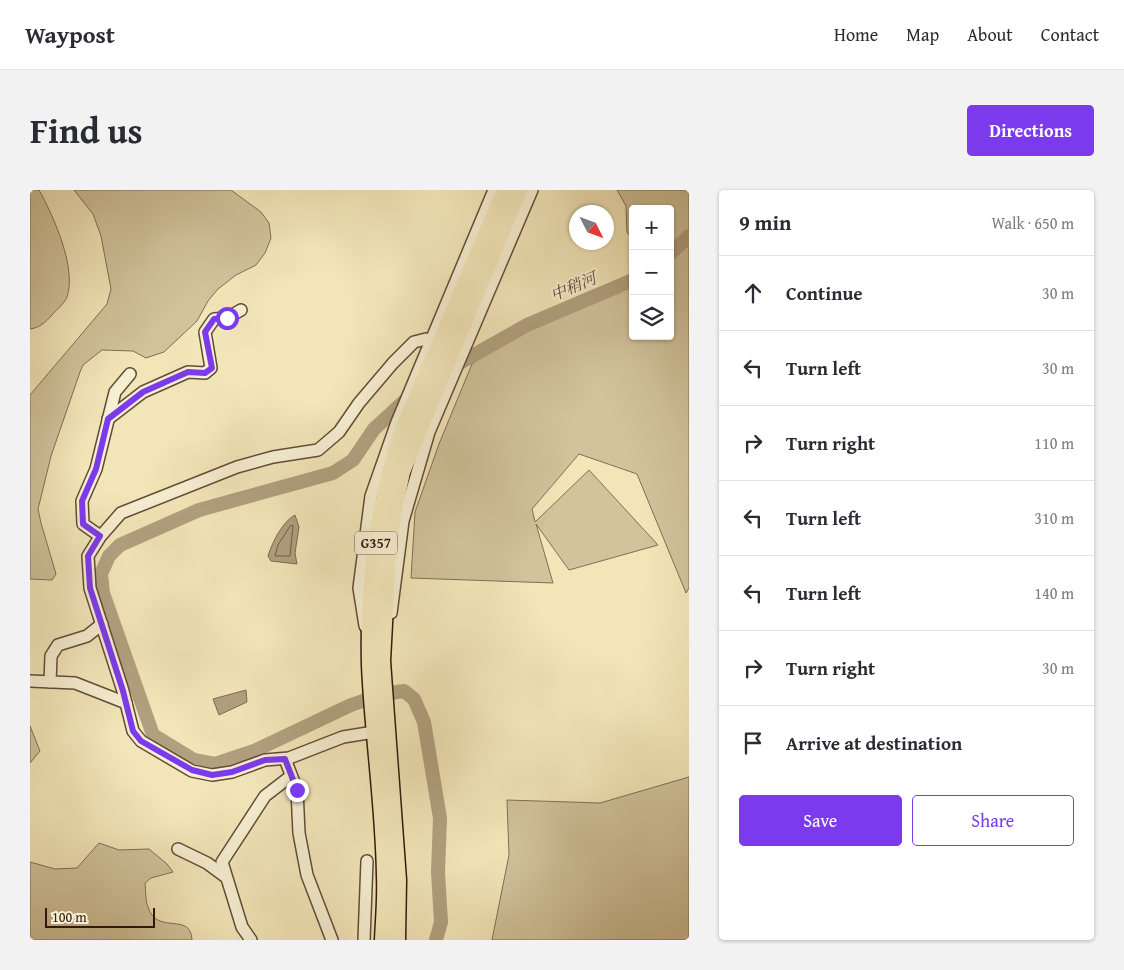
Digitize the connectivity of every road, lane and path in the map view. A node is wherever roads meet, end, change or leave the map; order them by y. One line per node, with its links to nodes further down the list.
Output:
1 (494, 190): 7 (street)
2 (505, 190): 6 (highway, G357)
3 (519, 190): 6 (highway, G357)
4 (532, 190): 6 (street)
5 (241, 310): 9 (street)
6 (463, 323): 10 (highway, G357); 13 (street)
7 (429, 341): 10 (street); 11 (street)
8 (130, 374): 9 (street)
9 (108, 419): 11 (street)
10 (406, 426): 13 (highway, G357); 13 (street)
11 (100, 536): 12 (street)
12 (102, 624): 15 (street); 16 (street)
13 (376, 662): 17 (highway, G357)
14 (30, 681): 15 (street)
15 (50, 682): 16 (street)
16 (126, 703): 18 (street)
17 (381, 732): 18 (street); 26 (highway, G357); 27 (highway, G357)
18 (285, 759): 19 (street)
19 (291, 776): 22 (street); 24 (street)
20 (178, 849): 22 (street)
21 (367, 861): 25 (street)
22 (226, 877): 23 (street)
23 (251, 940)
24 (332, 940)
25 (364, 940)
26 (383, 940)
27 (397, 940)

